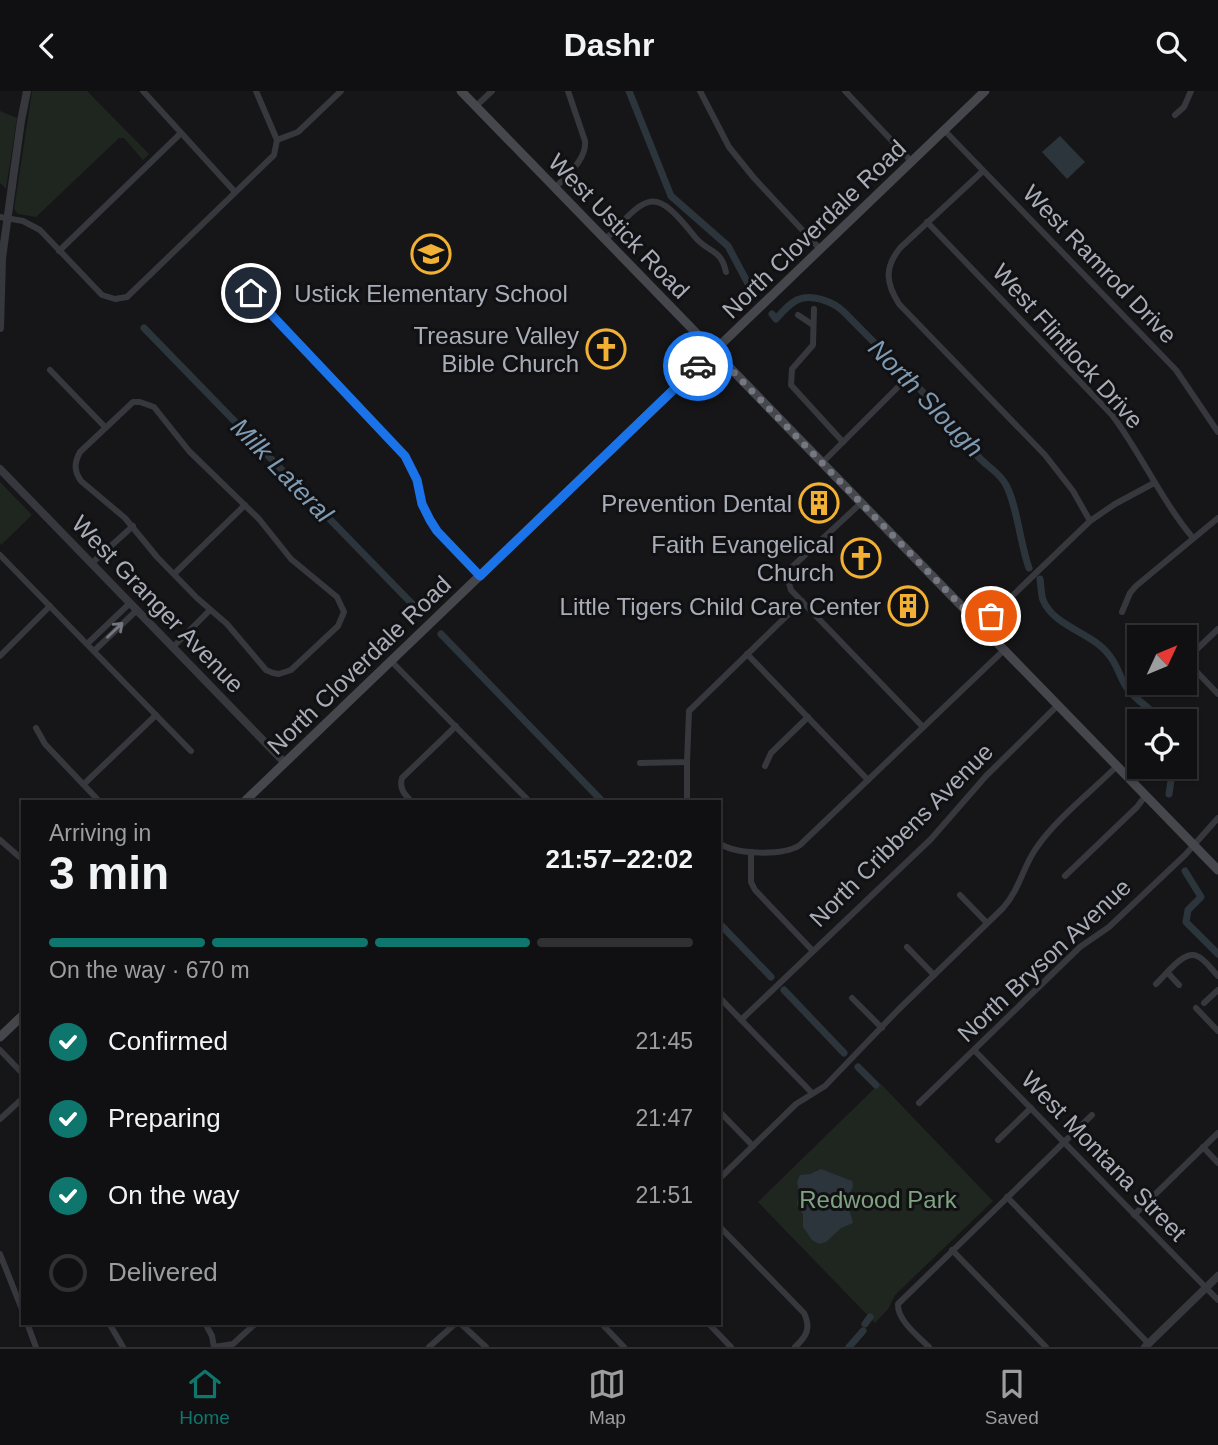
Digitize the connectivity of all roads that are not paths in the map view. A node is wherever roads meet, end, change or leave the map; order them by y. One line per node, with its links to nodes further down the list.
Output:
1 (27, 91): 21 (street)
2 (143, 91): 15 (street)
3 (256, 91): 16 (street)
4 (341, 91): 16 (street)
5 (461, 91): 12 (main road, West Ustick Road)
6 (492, 91): 12 (street)
7 (568, 91): 19 (street)
8 (700, 91): 24 (street)
9 (845, 91): 17 (street)
10 (985, 91): 14 (main road, North Cloverdale Road)
11 (1191, 91): 13 (street)
12 (476, 106): 19 (main road, West Ustick Road)
13 (1175, 115)
14 (944, 130): 17 (main road, North Cloverdale Road); 18 (street, West Ramrod Drive)
15 (180, 134): 20 (street); 25 (street)
16 (277, 140): 20 (street)
17 (911, 161): 24 (main road, North Cloverdale Road)
18 (984, 171): 22 (street); 36 (street, West Ramrod Drive)
19 (555, 188): 23 (main road, West Ustick Road)
20 (235, 192): 25 (street)
21 (4, 217): 25 (street); 31 (street)
22 (927, 222): 40 (street, West Flintlock Drive); 44 (street)
23 (606, 240): 26 (street); 32 (main road, West Ustick Road)
24 (820, 249): 32 (main road, North Cloverdale Road)
25 (59, 251)
26 (726, 272)
27 (232, 273): 50 (street)
28 (814, 309): 30 (street)
29 (798, 315): 30 (street)
30 (813, 325): 37 (street)
31 (0, 328)
32 (714, 352): 38 (main road, West Ustick Road); 50 (main road, North Cloverdale Road)
33 (50, 370): 35 (street)
34 (901, 384): 37 (street)
35 (105, 427): 42 (street); 45 (street)
36 (1218, 432)
37 (843, 442): 38 (street)
38 (822, 463): 41 (main road, West Ustick Road)
39 (1, 471): 48 (street, West Granger Avenue)
40 (1154, 483): 44 (street); 46 (street, West Flintlock Drive)
41 (861, 503): 51 (street); 57 (main road, West Ustick Road)
42 (245, 505): 49 (street); 55 (street)
43 (1218, 518): 46 (street)
44 (1090, 520): 57 (street)
45 (133, 526): 48 (street); 49 (street)
46 (1193, 538): 56 (street)
47 (0, 555): 53 (street)
48 (92, 563): 52 (street, West Granger Avenue)
49 (174, 575): 55 (street)
50 (480, 576): 65 (main road, North Cloverdale Road)
51 (802, 601): 63 (street); 71 (street)
52 (130, 603): 54 (street, West Granger Avenue); 59 (street)
53 (51, 607): 59 (street); 64 (street)
54 (137, 610): 60 (street, West Granger Avenue); 62 (street, one-way to 54)
55 (210, 610): 60 (street)
56 (1122, 612)
57 (981, 626): 61 (main road, West Ustick Road)
58 (1218, 629): 66 (street)
59 (87, 644): 62 (street)
60 (173, 647): 75 (street, West Granger Avenue)
61 (1004, 650): 67 (main road, West Ustick Road); 71 (street)
62 (94, 651): 68 (street)
63 (747, 654): 69 (street); 74 (street)
64 (0, 656)
65 (391, 661): 70 (street); 75 (main road, North Cloverdale Road)
66 (1218, 694)
67 (1058, 705): 78 (main road, West Ustick Road); 98 (street, North Cribbens Avenue)
68 (156, 715): 73 (street); 80 (street)
69 (808, 717): 77 (street); 79 (street)
70 (456, 726): 84 (street); 85 (street)
71 (923, 727): 79 (street)
72 (36, 728): 80 (street)
73 (191, 751)
74 (687, 762): 76 (street); 86 (street)
75 (285, 763): 83 (main road, North Cloverdale Road)
76 (640, 763)
77 (765, 766)
78 (1117, 766): 81 (main road, West Ustick Road); 96 (street)
79 (868, 780): 91 (street)
80 (84, 784): 82 (street)
81 (1146, 795): 90 (main road, West Ustick Road); 94 (street)
82 (98, 800)
83 (246, 800)
84 (410, 800)
85 (528, 800)
86 (687, 800)
87 (1218, 818): 90 (street, North Bryson Avenue)
88 (0, 840): 92 (street)
89 (721, 844): 91 (street)
90 (1193, 844): 93 (main road, West Ustick Road); 115 (street, North Bryson Avenue)
91 (751, 852): 98 (street)
92 (21, 858)
93 (1218, 870)
94 (1065, 877)
95 (960, 895): 96 (street)
96 (987, 923): 100 (street)
97 (907, 947): 100 (street)
98 (813, 951): 110 (street, North Cribbens Avenue)
99 (1168, 973): 101 (street); 102 (street); 103 (street)
100 (934, 975): 111 (street)
101 (1218, 976)
102 (1156, 984)
103 (1179, 985)
104 (1218, 989): 107 (street)
105 (852, 998): 111 (street)
106 (721, 999): 110 (street)
107 (1205, 1003)
108 (1196, 1008): 112 (street)
109 (21, 1017): 113 (main road)
110 (741, 1020): 117 (street)
111 (882, 1028): 117 (street)
112 (1218, 1031)
113 (0, 1037)
114 (0, 1050): 116 (street)
115 (975, 1051): 119 (street, North Bryson Avenue); 120 (street, West Montana Street)
116 (21, 1072)
117 (812, 1093): 127 (street)
118 (21, 1100): 123 (street)
119 (919, 1103)
120 (1031, 1108): 125 (street); 126 (street, West Montana Street)
121 (721, 1113): 127 (street)
122 (1092, 1115): 126 (street)
123 (0, 1119)
124 (1218, 1133): 128 (street)
125 (998, 1140)
126 (1064, 1142): 131 (street); 132 (street, West Montana Street)
127 (753, 1146): 130 (street)
128 (1203, 1147): 129 (street); 132 (street)
129 (1218, 1163)
130 (721, 1177)
131 (1007, 1197): 134 (street); 148 (street)
132 (1135, 1215): 137 (street, West Montana Street)
133 (721, 1228): 156 (street)
134 (952, 1250): 157 (street); 158 (street)
135 (0, 1254): 139 (street)
136 (1218, 1276): 137 (street)
137 (1206, 1287): 138 (street, West Montana Street); 148 (street)
138 (1218, 1300)
139 (21, 1308)
140 (28, 1325): 149 (street)
141 (110, 1325): 150 (street)
142 (206, 1325): 151 (street)
143 (254, 1325): 151 (street)
144 (456, 1325): 152 (street)
145 (460, 1325): 153 (street)
146 (603, 1325): 154 (street)
147 (710, 1325): 155 (street)
148 (1146, 1345)
149 (36, 1347)
150 (123, 1347)
151 (214, 1347)
152 (429, 1347)
153 (486, 1347)
154 (624, 1347)
155 (731, 1347)
156 (795, 1347)
157 (929, 1347)
158 (1046, 1347)

